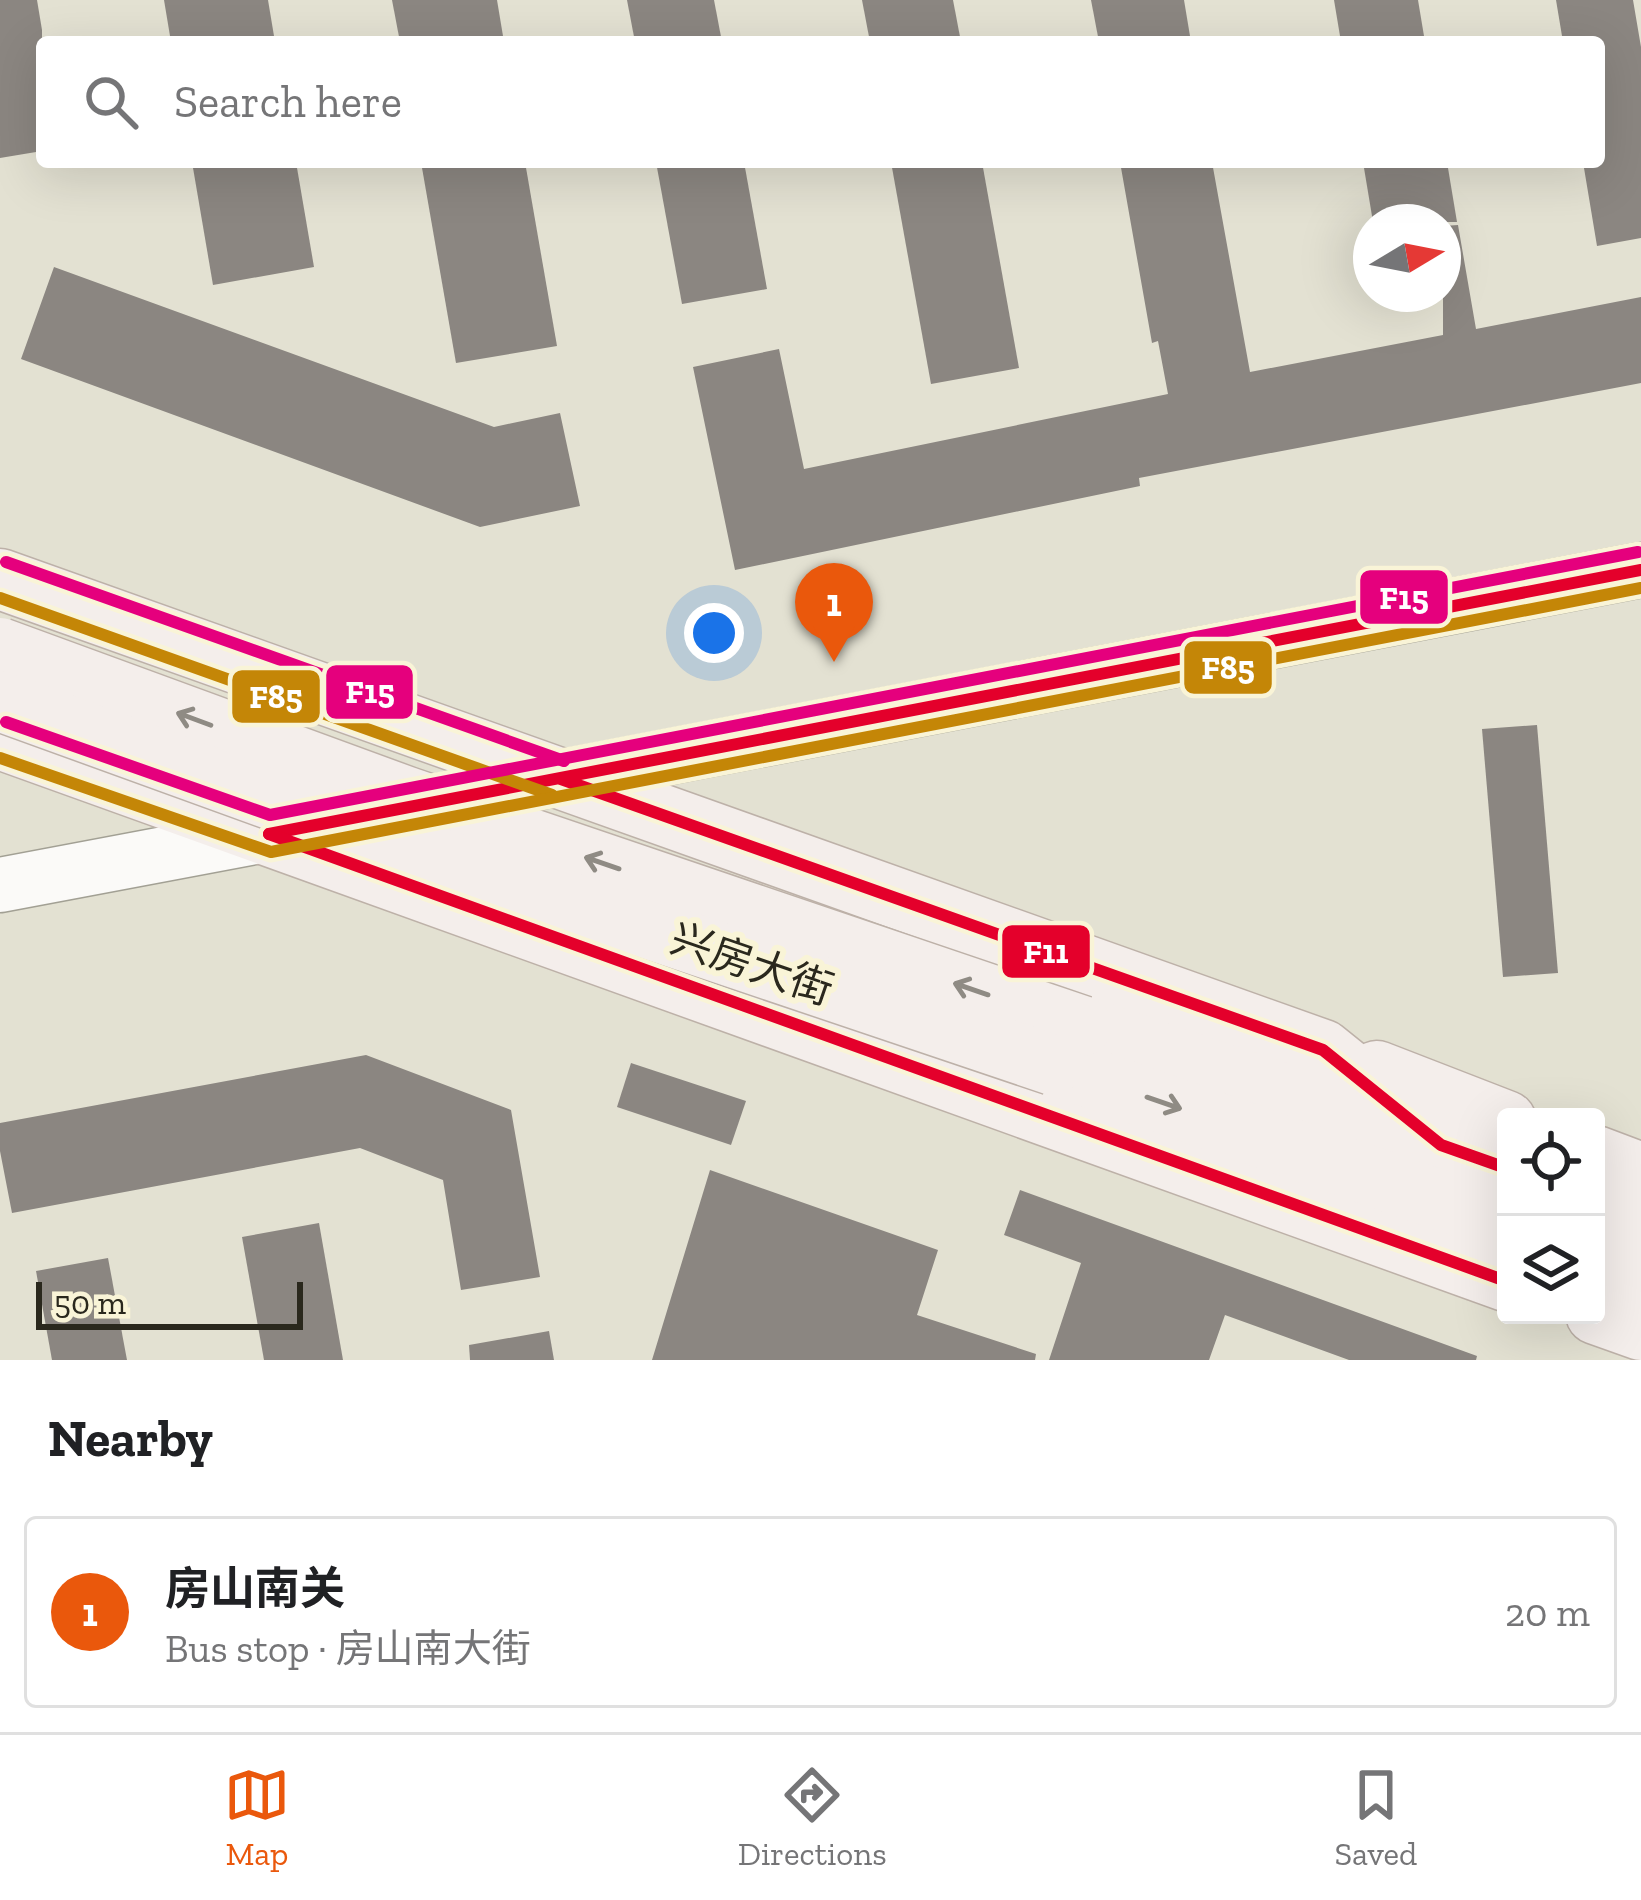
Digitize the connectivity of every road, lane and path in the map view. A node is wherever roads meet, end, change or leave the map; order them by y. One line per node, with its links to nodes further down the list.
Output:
1 (1641, 570): 6 (main road)
2 (0, 579): 6 (main road, 兴房大街)
3 (0, 647): 9 (main road, 兴房大街, one-way to 3, bridge)
4 (0, 700): 9 (main road, 兴房大街, bridge)
5 (0, 739): 7 (main road)
6 (560, 778): 7 (main road); 10 (main road, 兴房大街)
7 (269, 834): 8 (main road); 21 (main road)
8 (0, 885)
9 (1067, 1046): 12 (main road, 兴房大街); 18 (main road, 兴房大街, one-way to 18)
10 (1322, 1049): 11 (main road, 兴房大街); 12 (main road, 兴房大街)
11 (1497, 1117)
12 (1441, 1145): 14 (main road, 兴房大街)
13 (1605, 1159): 15 (main road)
14 (1497, 1165)
15 (1641, 1173)
16 (1605, 1204): 17 (main road)
17 (1641, 1217)
18 (1497, 1219)
19 (1605, 1258): 20 (main road)
20 (1641, 1270)
21 (1497, 1279)
22 (1605, 1317): 23 (main road)
23 (1641, 1330)

